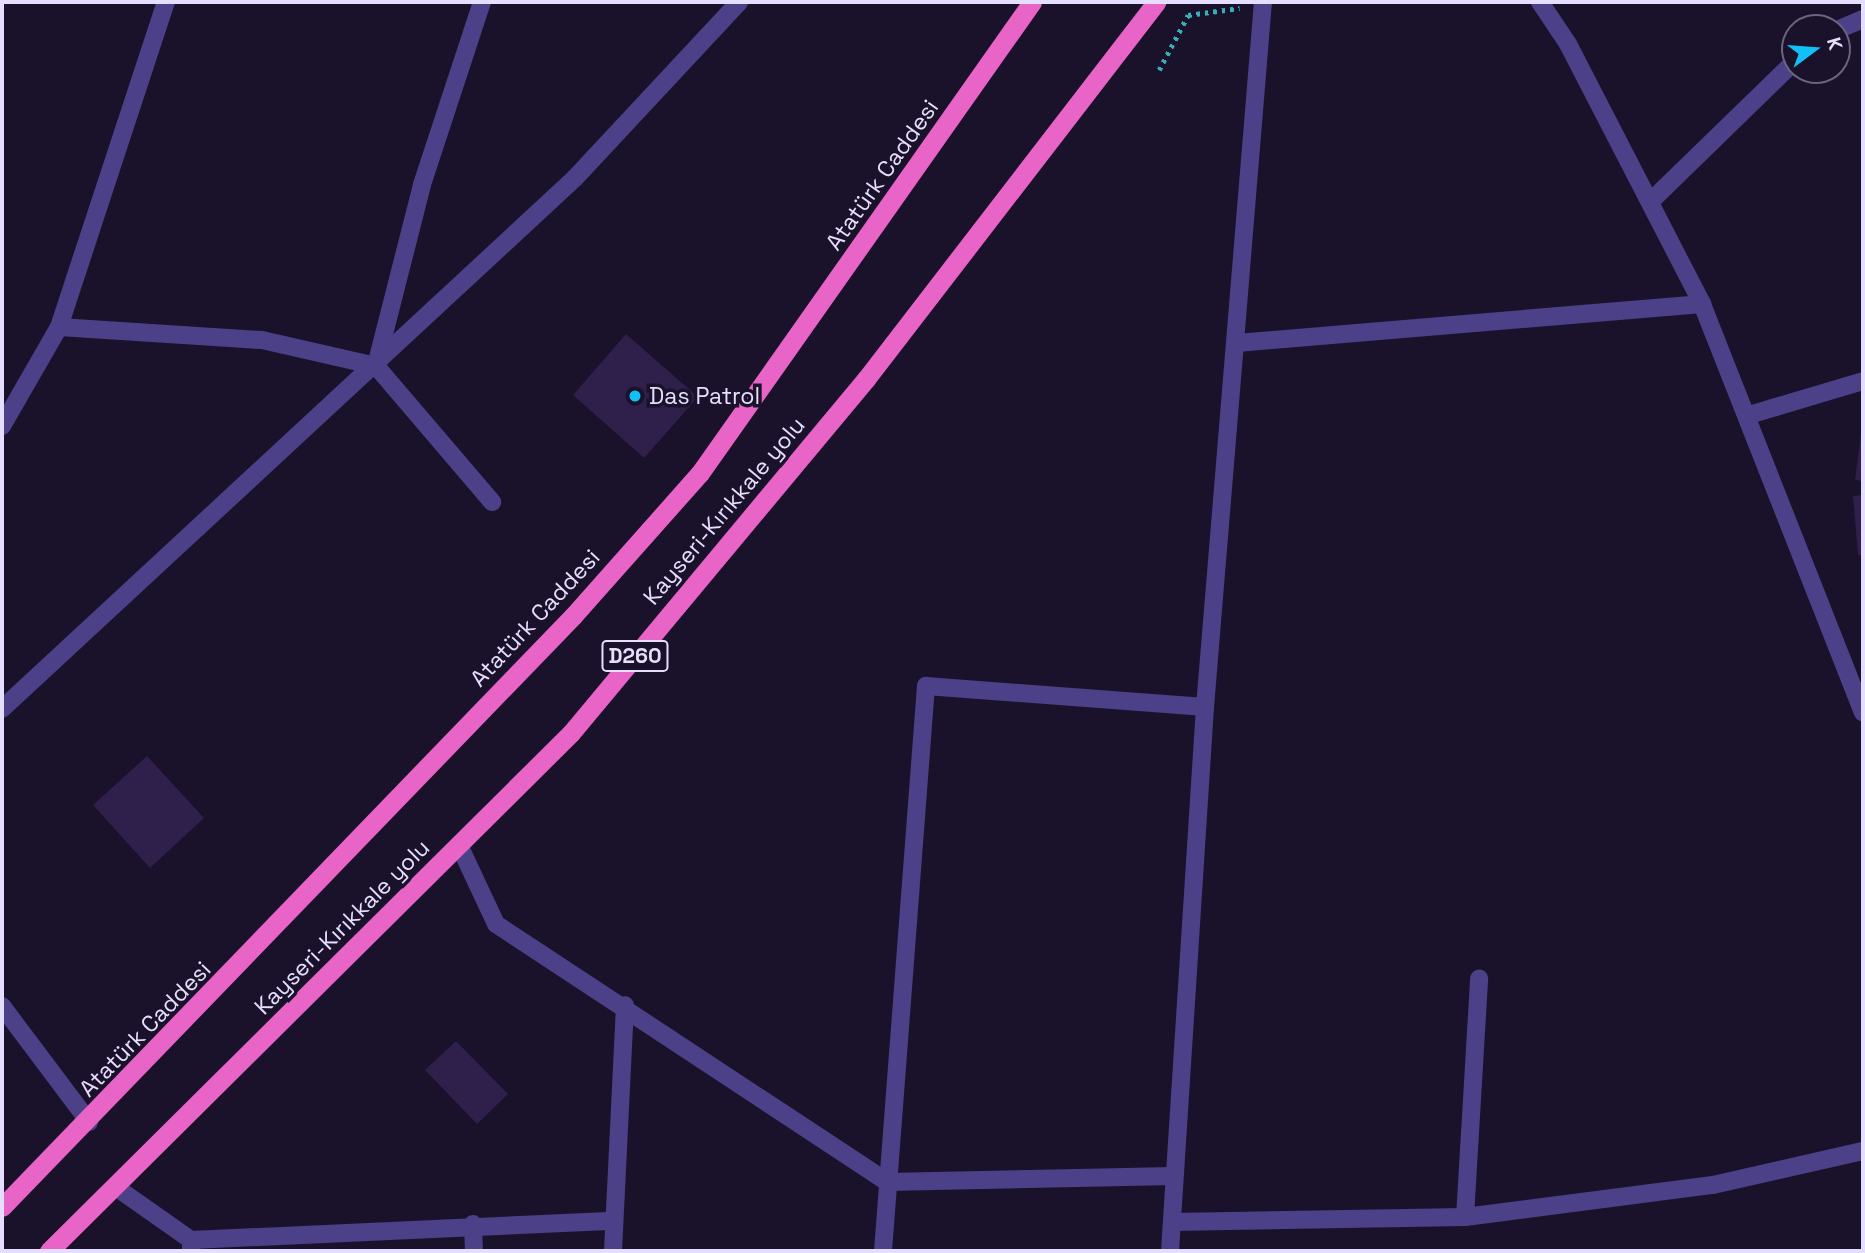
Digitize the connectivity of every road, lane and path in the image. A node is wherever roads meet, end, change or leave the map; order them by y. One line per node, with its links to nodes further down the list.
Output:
1 (166, 2): 12 (street)
2 (482, 2): 14 (street)
3 (739, 2): 14 (street)
4 (1032, 2): 26 (highway, Atatürk Caddesi)
5 (1156, 2): 22 (highway, Kayseri-Kırıkkale yolu / D260)
6 (1540, 2): 10 (street)
7 (1263, 3): 8 (path); 13 (street)
8 (1159, 70)
9 (1781, 75): 10 (street)
10 (1651, 201): 11 (street)
11 (1702, 304): 13 (street); 16 (street)
12 (59, 327): 14 (street); 17 (street)
13 (1237, 343): 19 (street)
14 (376, 366): 18 (street); 20 (street)
15 (1863, 381): 16 (street)
16 (1749, 415): 21 (street)
17 (2, 426)
18 (492, 502)
19 (1205, 707): 28 (street); 29 (street)
20 (2, 709)
21 (1863, 712)
22 (459, 845): 24 (street); 30 (highway, Kayseri-Kırıkkale yolu / D260)
23 (1479, 978): 32 (street)
24 (625, 1005): 29 (street); 33 (street)
25 (2, 1006): 26 (street)
26 (89, 1122): 31 (highway, Atatürk Caddesi)
27 (1863, 1151): 32 (street)
28 (1174, 1176): 29 (street); 34 (street)
29 (887, 1182): 40 (street)
30 (117, 1188): 36 (street); 37 (highway, Kayseri-Kırıkkale yolu / D260)
31 (2, 1207)
32 (1465, 1217): 34 (street)
33 (614, 1221): 35 (street); 39 (street)
34 (1172, 1222): 41 (street)
35 (473, 1224): 36 (street); 38 (street)
36 (191, 1246)
37 (48, 1251)
38 (474, 1251)
39 (612, 1251)
40 (883, 1251)
41 (1170, 1251)

